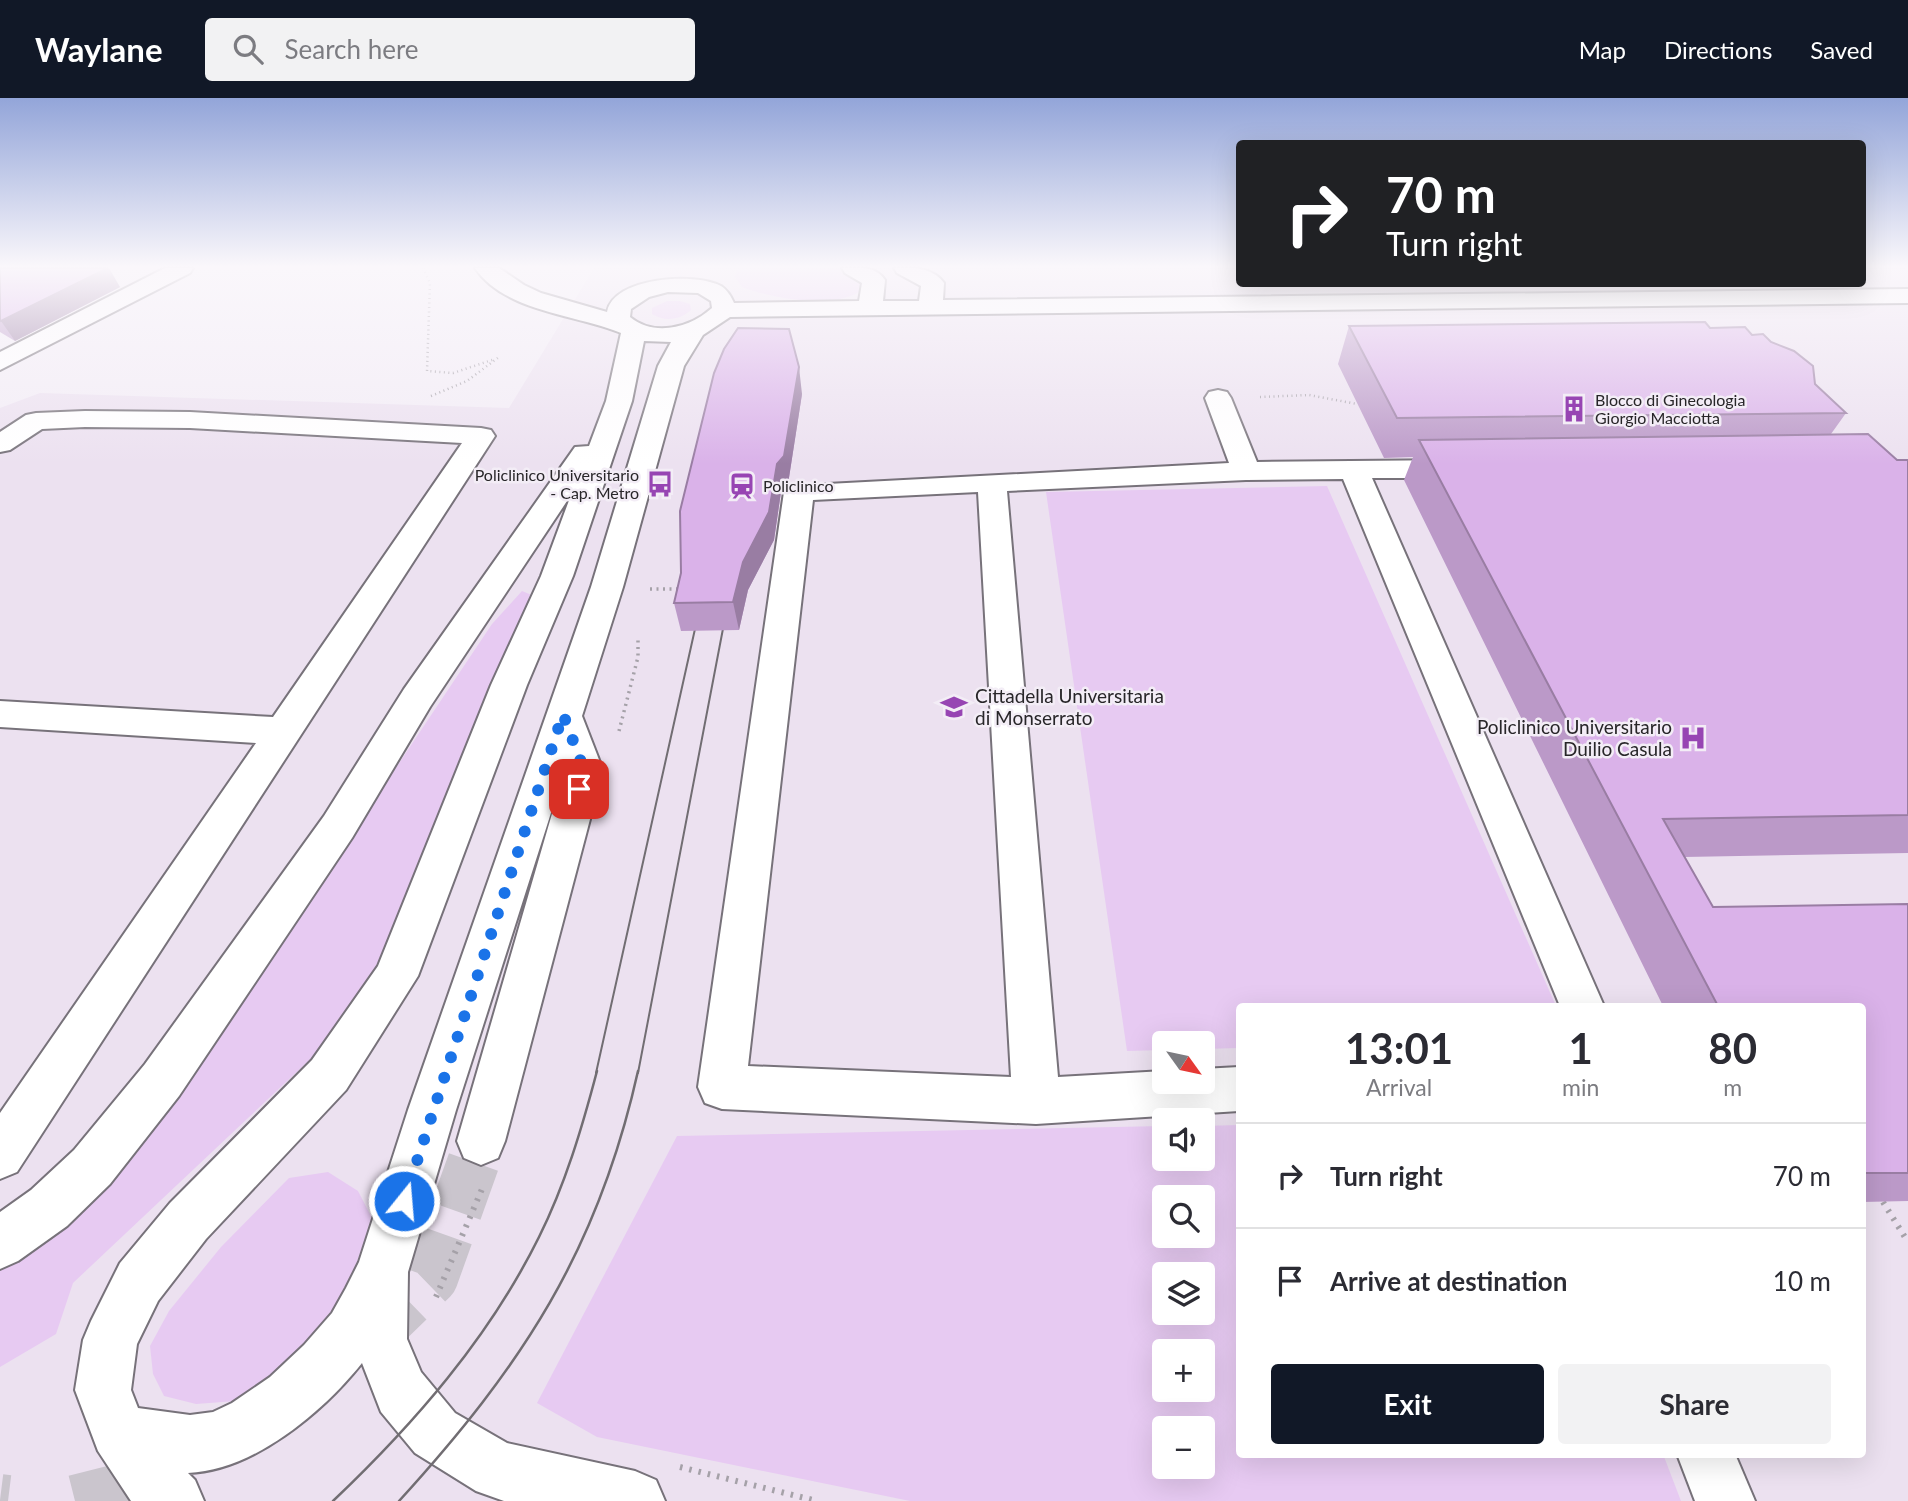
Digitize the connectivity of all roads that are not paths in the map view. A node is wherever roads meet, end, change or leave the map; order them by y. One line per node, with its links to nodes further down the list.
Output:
1 (55, 333): 4 (street)
2 (633, 333): 6 (street)
3 (695, 333): 13 (street)
4 (0, 362)
5 (1218, 398): 10 (street)
6 (619, 401): 20 (street); 22 (street)
7 (0, 444): 14 (street)
8 (1484, 469): 9 (street)
9 (1354, 470): 10 (street); 15 (street)
10 (1246, 471): 11 (street)
11 (992, 483): 17 (street); 17 (street)
12 (0, 714): 14 (street)
13 (563, 714): 18 (street); 21 (street)
14 (283, 731): 19 (street)
15 (1581, 1003)
16 (1236, 1089): 17 (street)
17 (1036, 1101)
18 (481, 1141)
19 (0, 1155)
20 (0, 1243)
21 (382, 1272): 22 (street); 25 (street)
22 (118, 1431): 24 (street)
23 (1708, 1458): 26 (street)
24 (174, 1501)
25 (635, 1501)
26 (1725, 1501)

